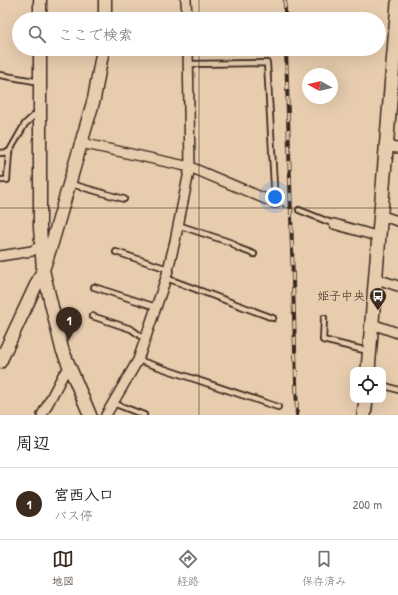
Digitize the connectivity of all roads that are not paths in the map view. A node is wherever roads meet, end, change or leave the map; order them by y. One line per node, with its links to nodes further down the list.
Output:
1 (40, 0): 6 (street)
2 (106, 0): 7 (street)
3 (186, 0): 8 (street)
4 (398, 3): 5 (main road)
5 (398, 8): 17 (main road)
6 (40, 12)
7 (105, 12)
8 (187, 12)
9 (40, 56): 14 (street)
10 (102, 56): 16 (street)
11 (188, 56): 12 (street)
12 (188, 64): 20 (street); 24 (lane)
13 (0, 75): 14 (lane)
14 (40, 82): 15 (street)
15 (40, 111): 19 (lane); 31 (street)
16 (81, 143): 20 (street); 22 (street)
17 (392, 147): 26 (main road)
18 (0, 152): 19 (lane)
19 (9, 152): 21 (lane)
20 (190, 167): 24 (street); 29 (street)
21 (0, 180)
22 (69, 184): 23 (lane); 35 (street)
23 (124, 199)
24 (275, 203)
25 (299, 210): 28 (lane)
26 (382, 216): 27 (street); 30 (main road)
27 (398, 221)
28 (334, 224): 30 (street)
29 (178, 225): 33 (lane); 36 (street)
30 (380, 237): 37 (main road)
31 (40, 246): 34 (street); 35 (street)
32 (116, 252): 36 (lane)
33 (254, 254)
34 (0, 256)
35 (43, 270): 49 (street); 51 (street)
36 (167, 274): 40 (street); 42 (lane)
37 (377, 279): 38 (street); 44 (main road)
38 (398, 286)
39 (94, 287): 40 (lane)
40 (156, 306): 46 (street)
41 (92, 316): 46 (lane)
42 (274, 318)
43 (324, 318): 47 (lane)
44 (372, 324): 45 (street); 47 (main road)
45 (398, 333)
46 (145, 339): 48 (street)
47 (370, 352): 50 (main road)
48 (138, 360): 54 (street); 56 (lane)
49 (0, 362)
50 (368, 367)
51 (69, 369): 57 (street); 58 (street)
52 (386, 386): 53 (lane)
53 (398, 390)
54 (112, 403): 59 (street); 60 (lane)
55 (366, 403): 61 (main road)
56 (278, 407)
57 (42, 415)
58 (90, 415)
59 (106, 415)
60 (144, 415)
61 (364, 415)

